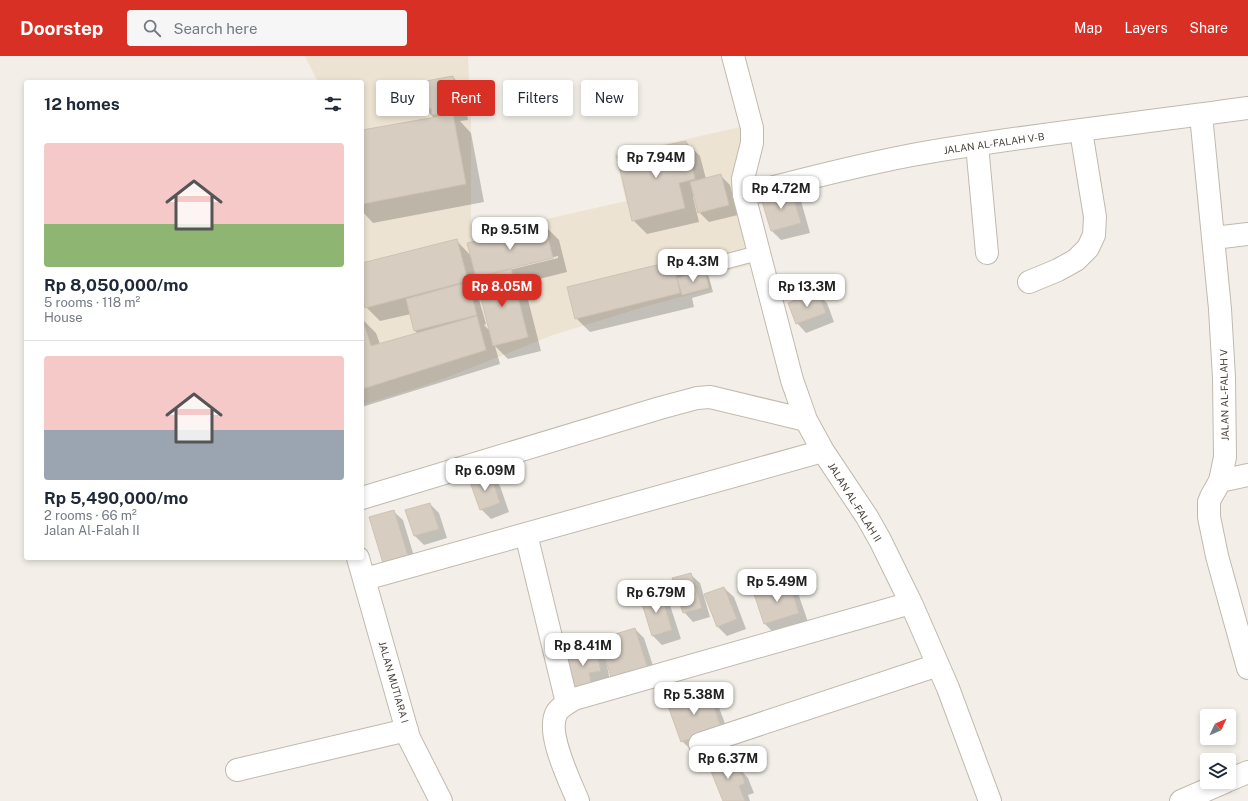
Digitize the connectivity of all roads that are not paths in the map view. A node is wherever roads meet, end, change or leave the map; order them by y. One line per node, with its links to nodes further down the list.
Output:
1 (732, 56): 6 (street, JALAN AL-FALAH II)
2 (1248, 108): 3 (street, JALAN AL-FALAH V-B)
3 (1201, 115): 4 (street, JALAN AL-FALAH V-B); 8 (street, JALAN AL-FALAH V)
4 (1081, 131): 5 (street, JALAN AL-FALAH V-B); 12 (street)
5 (977, 145): 6 (street, JALAN AL-FALAH V-B); 10 (street)
6 (744, 195): 9 (street, JALAN AL-FALAH II)
7 (1248, 234): 8 (street)
8 (1214, 238): 16 (street, JALAN AL-FALAH V)
9 (758, 253): 11 (lane); 13 (street, JALAN AL-FALAH II)
10 (987, 253)
11 (705, 267)
12 (1029, 282)
13 (806, 420): 14 (street, JALAN AL-FALAH II); 17 (street)
14 (823, 451): 18 (street); 21 (street, JALAN AL-FALAH II)
15 (1248, 475): 16 (street)
16 (1220, 481): 23 (street, JALAN AL-FALAH V)
17 (364, 497)
18 (526, 534): 20 (street); 24 (street)
19 (359, 560): 20 (street, JALAN MUTIARA I)
20 (365, 579): 25 (street, JALAN MUTIARA I)
21 (911, 603): 22 (street, JALAN AL-FALAH II); 24 (street)
22 (938, 665): 26 (street); 33 (street, JALAN AL-FALAH II)
23 (1248, 668)
24 (567, 703): 32 (street)
25 (407, 730): 27 (street); 31 (street, JALAN MUTIARA I)
26 (700, 744)
27 (237, 770)
28 (1248, 772): 29 (street)
29 (1236, 777)
30 (1209, 789): 34 (street)
31 (441, 801)
32 (578, 801)
33 (990, 801)
34 (1181, 801)

